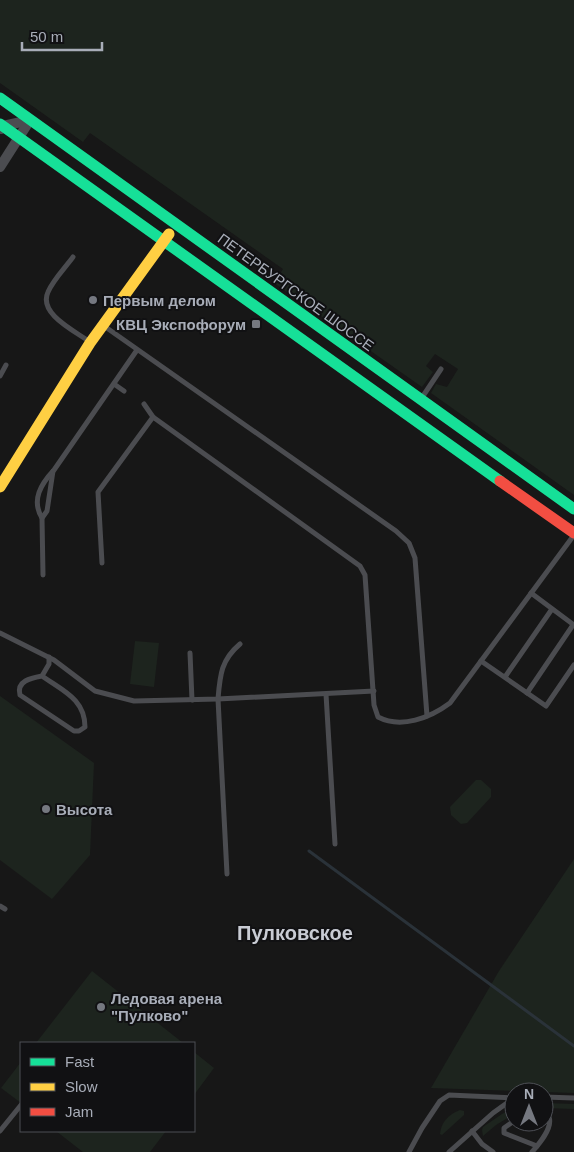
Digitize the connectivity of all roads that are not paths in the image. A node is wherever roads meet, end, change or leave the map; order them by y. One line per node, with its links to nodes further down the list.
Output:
1 (0, 98): 2 (main road, ПЕТЕРБУРГСКОЕ ШОССЕ)
2 (30, 120): 3 (street); 4 (street); 6 (main road, ПЕТЕРБУРГСКОЕ ШОССЕ)
3 (1, 127): 4 (main road)
4 (19, 138): 5 (street); 7 (main road)
5 (0, 167)
6 (176, 225): 7 (main road); 17 (main road, ПЕТЕРБУРГСКОЕ ШОССЕ)
7 (164, 241): 9 (main road); 24 (main road)
8 (73, 256): 10 (lane)
9 (103, 325): 10 (main road); 11 (lane)
10 (90, 342): 21 (main road)
11 (137, 350): 15 (lane); 43 (lane)
12 (6, 365): 14 (lane)
13 (441, 369): 17 (lane)
14 (0, 376)
15 (114, 384): 16 (lane); 20 (lane)
16 (124, 391)
17 (421, 400): 22 (main road, ПЕТЕРБУРГСКОЕ ШОССЕ)
18 (144, 404): 19 (lane)
19 (153, 417): 25 (lane); 38 (lane)
20 (54, 470): 23 (lane); 23 (lane)
21 (0, 487)
22 (574, 509)
23 (42, 518): 26 (lane)
24 (574, 534): 27 (lane)
25 (102, 563)
26 (43, 575)
27 (531, 593): 28 (lane); 34 (lane)
28 (552, 609): 29 (lane); 37 (lane)
29 (574, 625): 39 (lane)
30 (0, 634): 33 (lane)
31 (240, 644): 41 (lane)
32 (190, 653): 42 (lane)
33 (49, 657): 36 (lane); 42 (lane)
34 (481, 661): 37 (lane); 43 (lane)
35 (574, 665): 39 (lane)
36 (42, 676): 36 (lane)
37 (505, 678): 39 (lane)
38 (374, 691): 40 (lane); 43 (lane)
39 (527, 692)
40 (326, 694): 41 (lane); 44 (lane)
41 (218, 699): 42 (lane); 45 (lane)
42 (192, 700)
43 (427, 716)
44 (335, 844)
45 (227, 874)
46 (554, 1097): 48 (lane)
47 (504, 1098): 56 (lane)
48 (574, 1098)
49 (20, 1106): 51 (lane)
50 (504, 1106): 52 (lane)
51 (0, 1131)
52 (472, 1131): 57 (lane); 58 (lane)
53 (504, 1132): 55 (lane)
54 (545, 1132): 55 (lane)
55 (537, 1146): 59 (lane)
56 (409, 1152)
57 (449, 1152)
58 (494, 1152)
59 (532, 1152)

